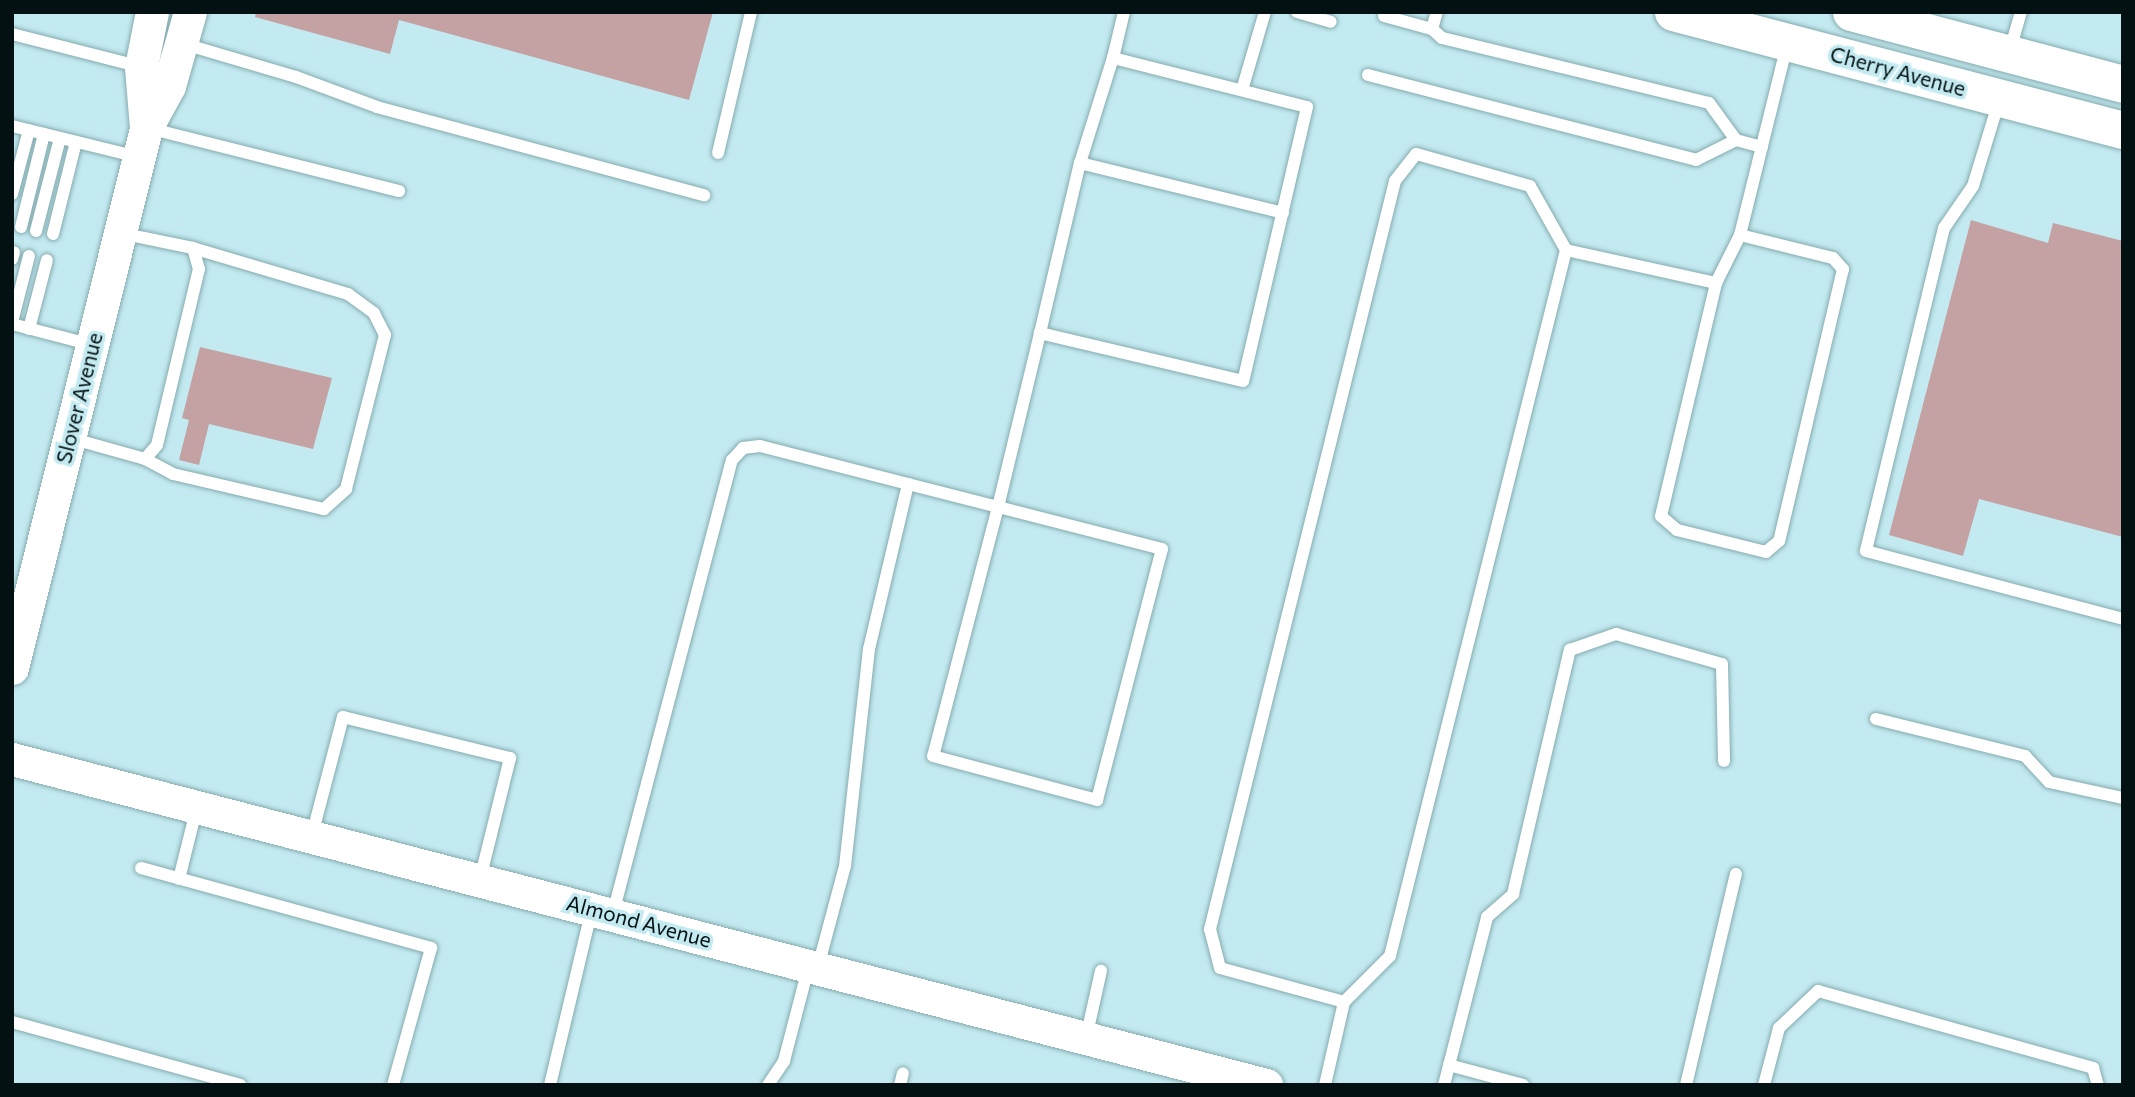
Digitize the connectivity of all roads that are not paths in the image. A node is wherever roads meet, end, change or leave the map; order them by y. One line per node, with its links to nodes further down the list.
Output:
1 (751, 12): 32 (lane)
2 (1124, 12): 17 (lane)
3 (1297, 12): 11 (lane)
4 (1437, 12): 13 (lane)
5 (1673, 12): 15 (main road, Cherry Avenue)
6 (1851, 12): 16 (main road)
7 (2021, 12): 16 (lane)
8 (150, 13): 18 (street, Slover Avenue)
9 (1260, 13): 21 (lane)
10 (1384, 16): 13 (lane)
11 (1331, 22)
12 (185, 27): 30 (street, Slover Avenue); 36 (lane)
13 (1432, 29): 28 (lane)
14 (12, 34): 18 (lane)
15 (1787, 42): 22 (main road, Cherry Avenue); 31 (lane)
16 (2009, 54): 20 (main road)
17 (1112, 58): 21 (lane); 33 (lane)
18 (141, 67): 30 (street, Slover Avenue)
19 (1368, 75): 28 (lane)
20 (2123, 84)
21 (1242, 90): 37 (lane)
22 (2000, 98): 25 (main road, Cherry Avenue); 56 (lane)
23 (12, 127): 24 (lane)
24 (29, 130): 26 (lane); 35 (lane)
25 (2123, 130)
26 (44, 134): 27 (lane); 38 (lane)
27 (60, 138): 29 (lane); 39 (lane)
28 (1736, 140): 31 (lane)
29 (76, 142): 30 (lane); 41 (lane)
30 (143, 142): 34 (lane); 40 (street, Slover Avenue)
31 (1762, 147): 42 (lane)
32 (718, 153)
33 (1080, 163): 37 (lane); 50 (lane)
34 (399, 191)
35 (12, 194)
36 (704, 195)
37 (1283, 213): 50 (lane)
38 (21, 227)
39 (36, 230)
40 (120, 233): 43 (lane); 51 (street, Slover Avenue)
41 (53, 234)
42 (1740, 235): 47 (lane); 47 (lane)
43 (193, 248): 53 (lane); 53 (lane)
44 (1566, 250): 47 (lane); 71 (lane); 71 (lane)
45 (29, 256): 48 (lane)
46 (47, 260): 49 (lane)
47 (1716, 283)
48 (12, 323): 49 (lane)
49 (29, 329): 51 (lane)
50 (1040, 333): 55 (lane)
51 (92, 345): 52 (street, Slover Avenue)
52 (69, 438): 53 (lane); 57 (street, Slover Avenue)
53 (145, 459)
54 (908, 484): 55 (lane); 68 (lane); 69 (lane)
55 (998, 507): 55 (lane)
56 (2123, 619)
57 (12, 668)
58 (1876, 719): 61 (lane)
59 (12, 759): 62 (street, Almond Avenue)
60 (1724, 761): 74 (lane)
61 (2123, 798)
62 (197, 807): 63 (street, Almond Avenue); 66 (lane)
63 (312, 836): 67 (street, Almond Avenue); 67 (lane)
64 (141, 868): 66 (lane)
65 (1736, 874): 83 (lane)
66 (179, 879): 76 (lane)
67 (480, 880): 68 (street, Almond Avenue)
68 (602, 912): 69 (street, Almond Avenue); 77 (lane)
69 (814, 966): 73 (street, Almond Avenue); 78 (lane)
70 (1101, 971): 73 (lane)
71 (1344, 1002): 80 (lane)
72 (12, 1022): 75 (lane)
73 (1086, 1039): 79 (street, Almond Avenue)
74 (1449, 1065): 81 (lane); 82 (lane)
75 (240, 1085)
76 (393, 1085)
77 (550, 1085)
78 (768, 1085)
79 (1266, 1085)
80 (1325, 1085)
81 (1444, 1085)
82 (1523, 1085)
83 (1686, 1085)
84 (1764, 1085): 85 (lane)
85 (2098, 1085)

